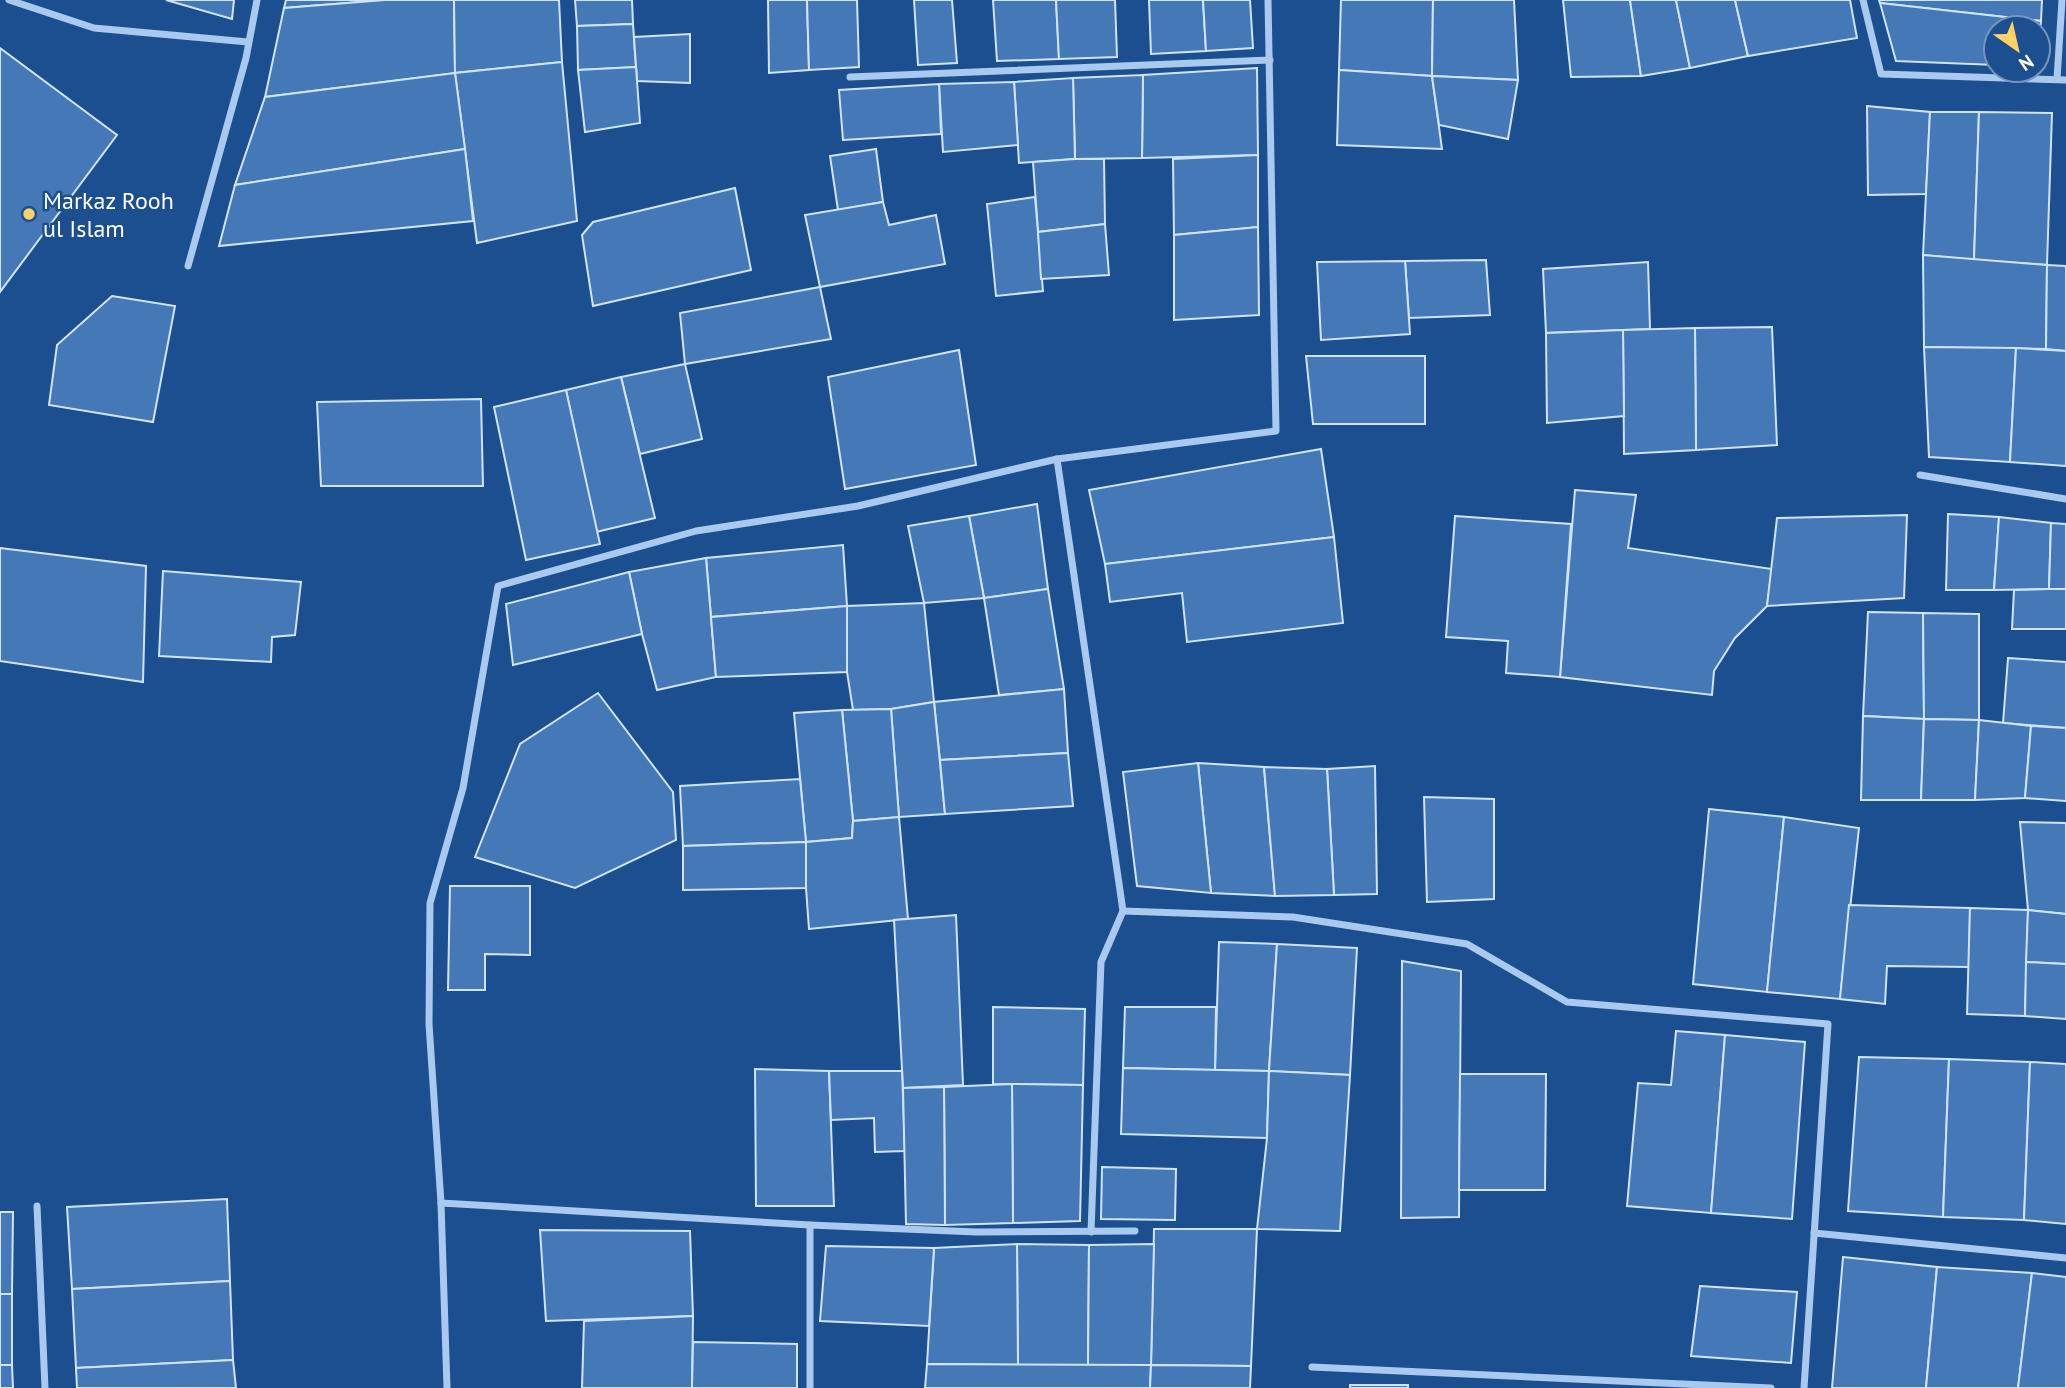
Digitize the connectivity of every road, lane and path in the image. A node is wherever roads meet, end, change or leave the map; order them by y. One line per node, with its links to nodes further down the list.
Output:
1 (9, 0): 6 (street)
2 (257, 0): 6 (street)
3 (1268, 0): 7 (street)
4 (1863, 0): 9 (street)
5 (2062, 0): 9 (street)
6 (248, 42): 11 (street)
7 (1270, 60): 8 (street); 12 (street)
8 (850, 77)
9 (2057, 79): 10 (street)
10 (2066, 80)
11 (188, 266)
12 (1057, 459): 15 (street); 16 (street)
13 (1920, 475): 14 (street)
14 (2066, 499)
15 (1122, 911): 19 (street); 21 (street)
16 (440, 1203): 18 (street); 25 (street)
17 (37, 1206): 24 (street)
18 (810, 1225): 19 (street); 26 (street)
19 (1091, 1231): 20 (street)
20 (1135, 1231)
21 (1814, 1233): 22 (street); 28 (street)
22 (2066, 1258)
23 (1312, 1367): 27 (street)
24 (45, 1388)
25 (447, 1388)
26 (810, 1388)
27 (1771, 1388)
28 (1804, 1388)

